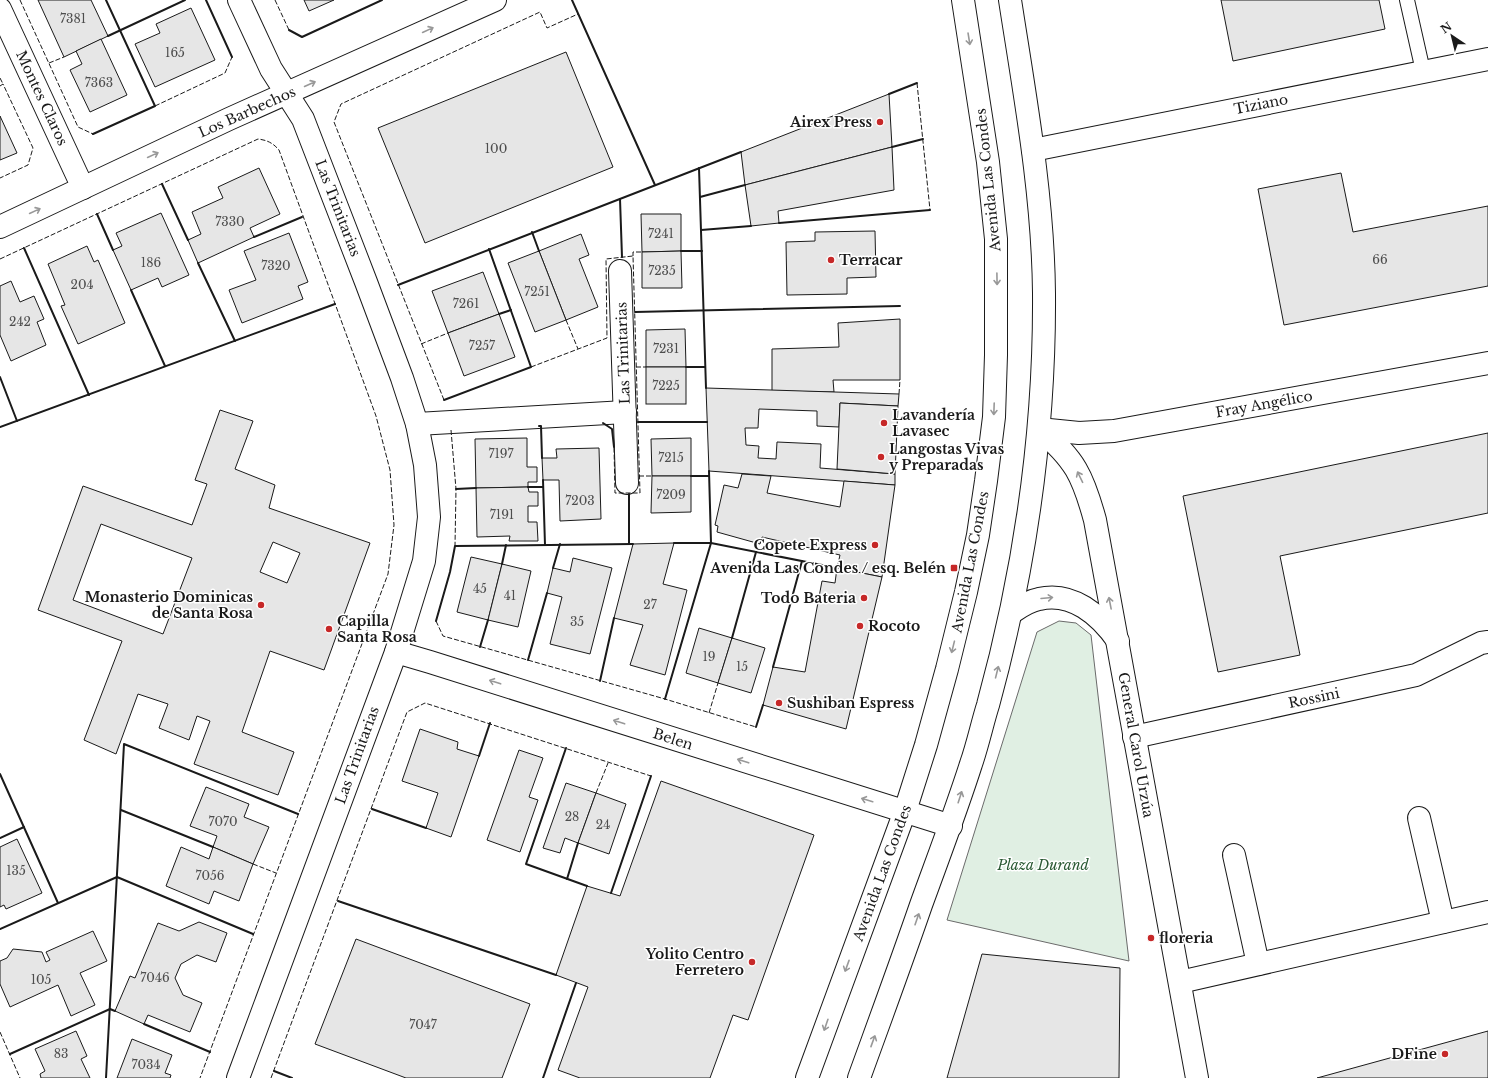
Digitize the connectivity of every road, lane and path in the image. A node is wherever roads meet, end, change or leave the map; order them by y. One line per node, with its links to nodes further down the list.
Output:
1 (239, 0): 9 (street, Las Trinitarias)
2 (495, 0): 9 (street, Los Barbechos, one-way to 2)
3 (963, 0): 24 (street, Avenida Las Condes, one-way to 24)
4 (1010, 0): 10 (street)
5 (1407, 0): 8 (lane)
6 (0, 9): 11 (street, Montes Claros)
7 (1488, 59): 8 (street, Tiziano)
8 (1423, 71): 10 (street, Tiziano)
9 (287, 95): 11 (street, Los Barbechos, one-way to 9); 16 (street, Las Trinitarias)
10 (1034, 150): 17 (street)
11 (83, 188): 12 (street, Los Barbechos, one-way to 11)
12 (0, 227)
13 (620, 271): 15 (street, Las Trinitarias)
14 (1488, 363): 17 (street, Fray Angélico)
15 (625, 412): 16 (street, Las Trinitarias); 18 (street, Las Trinitarias)
16 (417, 424): 22 (street, Las Trinitarias)
17 (1039, 429): 19 (street); 20 (street, General Carol Urzúa, one-way to 17)
18 (627, 483)
19 (1011, 613): 20 (street, one-way to 20); 26 (street, one-way to 19)
20 (1118, 641): 23 (street, General Carol Urzúa)
21 (1488, 642): 23 (street, Rossini)
22 (396, 652): 24 (street, Belen, one-way to 22); 32 (street, Las Trinitarias)
23 (1134, 737): 31 (street, General Carol Urzúa)
24 (904, 811): 26 (street, Belen); 33 (street, Avenida Las Condes, one-way to 33)
25 (1419, 818): 29 (street)
26 (951, 826): 34 (street, one-way to 26)
27 (1234, 855): 30 (street)
28 (1488, 912): 29 (street)
29 (1443, 922): 30 (street)
30 (1258, 964): 31 (street)
31 (1180, 982): 35 (street, General Carol Urzúa)
32 (238, 1078)
33 (807, 1078)
34 (859, 1078)
35 (1197, 1078)

